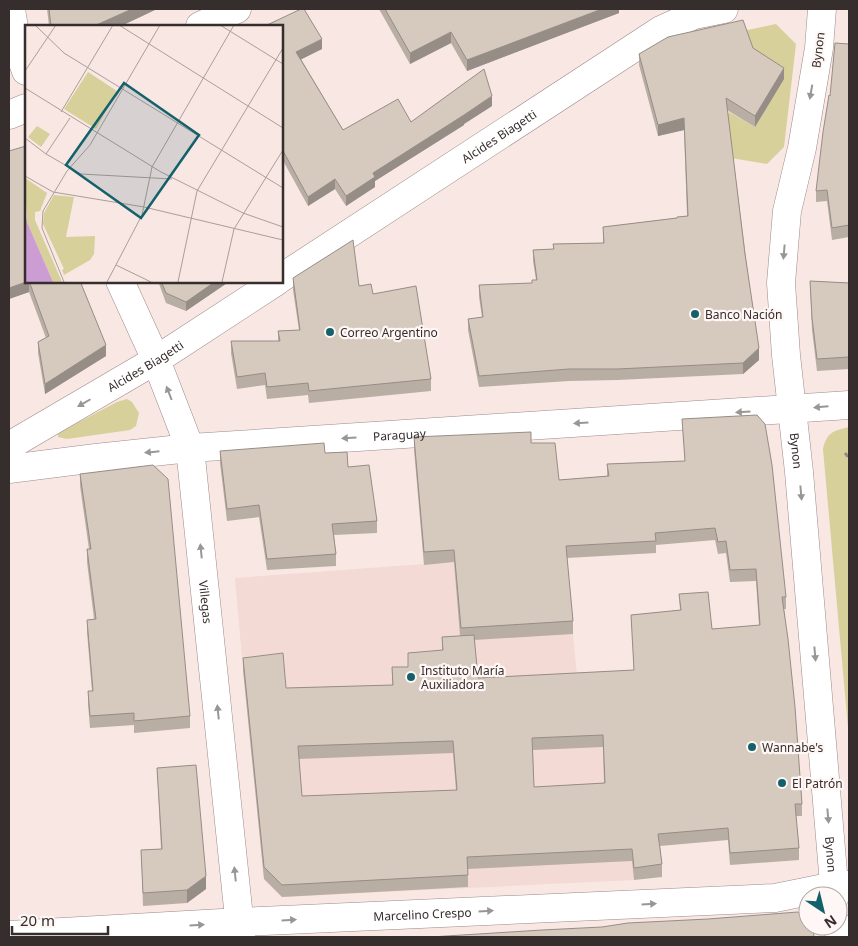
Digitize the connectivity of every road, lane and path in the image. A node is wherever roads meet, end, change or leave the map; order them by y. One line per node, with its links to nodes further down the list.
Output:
1 (11, 9): 6 (street)
2 (237, 9): 5 (street)
3 (724, 9): 9 (street, Alcides Biagetti)
4 (822, 9): 14 (street, Bynon, one-way to 14)
5 (202, 25)
6 (25, 68)
7 (25, 108): 8 (street)
8 (9, 115)
9 (282, 277)
10 (120, 282): 12 (street, Villegas)
11 (275, 282): 12 (street, Alcides Biagetti)
12 (156, 360): 15 (street, Alcides Biagetti, one-way to 15); 16 (street, Villegas, one-way to 12)
13 (849, 405): 14 (street, Paraguay, one-way to 14)
14 (792, 409): 16 (street, Paraguay, one-way to 16); 20 (street, Bynon, one-way to 20)
15 (9, 446)
16 (190, 448): 19 (street, Paraguay, one-way to 19); 22 (street, Villegas, one-way to 16)
17 (845, 453): 18 (path)
18 (849, 458)
19 (9, 469)
20 (839, 886)
21 (798, 895): 22 (street, Marcelino Crespo, one-way to 21)
22 (241, 930): 23 (street, Marcelino Crespo, one-way to 22)
23 (9, 934)

